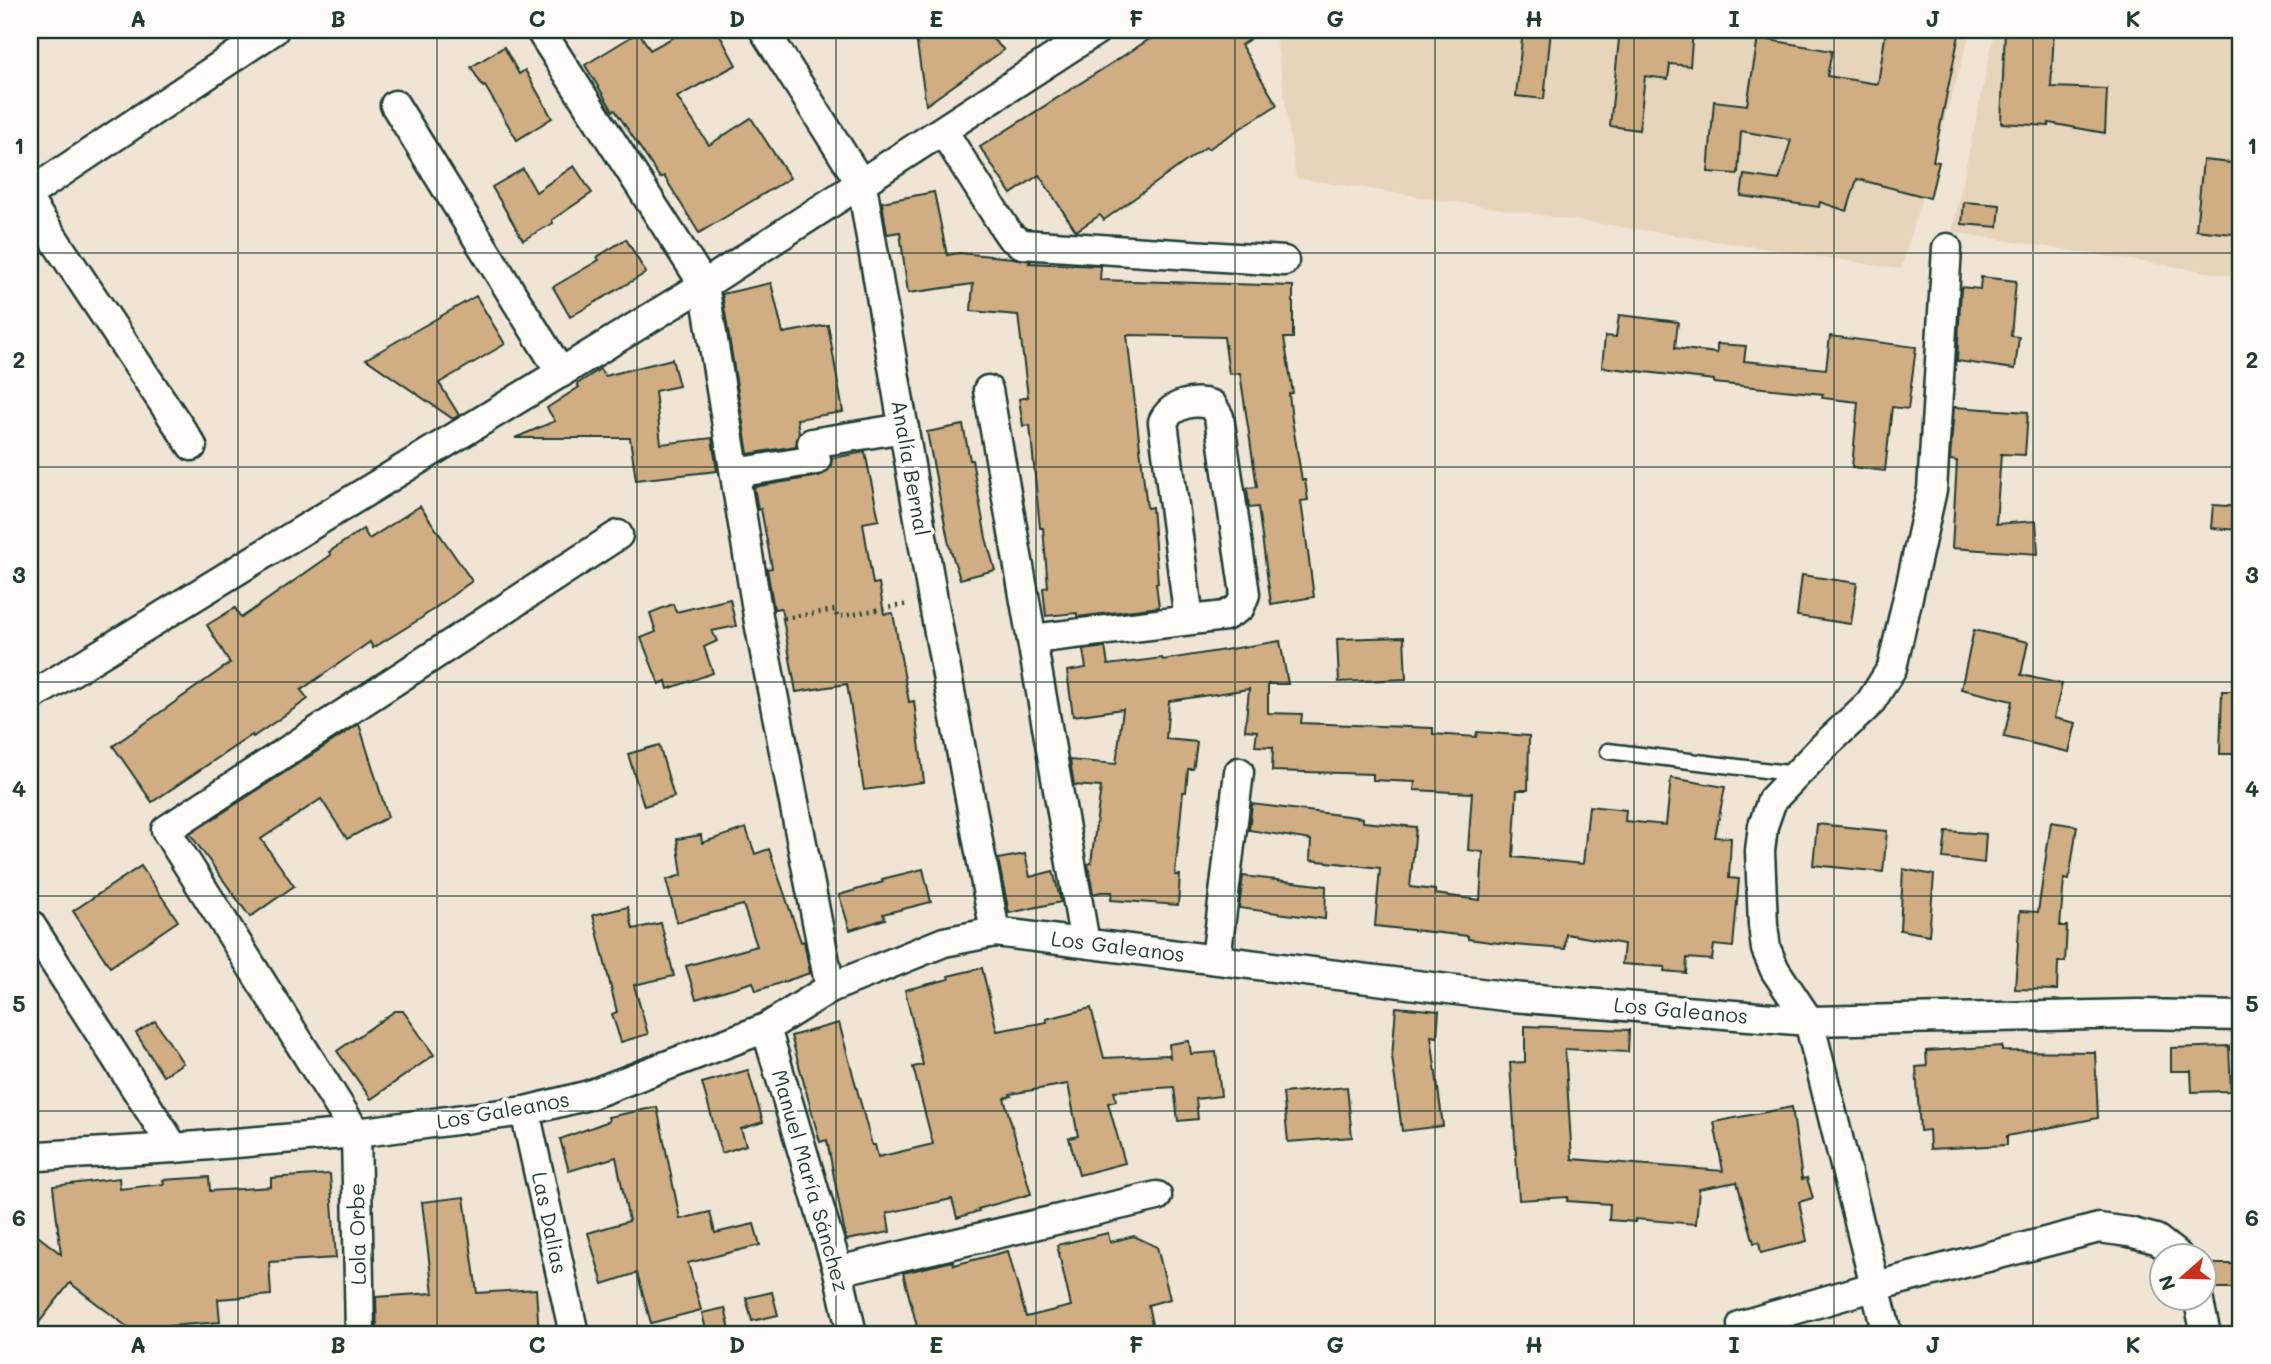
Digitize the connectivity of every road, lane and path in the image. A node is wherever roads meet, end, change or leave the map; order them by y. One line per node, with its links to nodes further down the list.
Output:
1 (274, 30): 8 (street)
2 (540, 30): 12 (street)
3 (764, 30): 7 (street, Analía Bernal)
4 (1097, 30): 6 (street)
5 (395, 105): 13 (street)
6 (943, 131): 7 (street); 11 (street)
7 (862, 185): 12 (street); 15 (street, Analía Bernal)
8 (30, 193)
9 (30, 203): 16 (street)
10 (1947, 248): 26 (street)
11 (1284, 261)
12 (704, 285): 13 (street); 17 (street)
13 (561, 373): 23 (street)
14 (988, 390): 22 (street)
15 (904, 428): 17 (street); 19 (street, Analía Bernal)
16 (192, 446)
17 (735, 474): 21 (street)
18 (618, 535): 36 (street)
19 (933, 600): 21 (path); 28 (street, Analía Bernal)
20 (1189, 620): 20 (street); 22 (street)
21 (759, 622): 31 (street)
22 (1032, 639): 29 (street)
23 (30, 697)
24 (1608, 751): 26 (lane)
25 (1239, 772): 30 (street)
26 (1796, 774): 33 (street)
27 (30, 925): 37 (street)
28 (995, 932): 29 (street, Los Galeanos); 31 (street, Los Galeanos)
29 (1086, 943): 30 (street, Los Galeanos)
30 (1216, 960): 33 (street, Los Galeanos)
31 (830, 988): 34 (street, Los Galeanos)
32 (2241, 1016): 33 (street, Los Galeanos)
33 (1809, 1021): 42 (street)
34 (765, 1028): 35 (street, Los Galeanos); 41 (street, Manuel María Sánchez)
35 (525, 1111): 36 (street, Los Galeanos); 46 (street, Las Dalias)
36 (356, 1133): 37 (street, Los Galeanos); 45 (street, Lola Orbe)
37 (174, 1148): 38 (street, Los Galeanos)
38 (30, 1159)
39 (1157, 1196): 41 (street)
40 (2160, 1242): 42 (street)
41 (838, 1271): 47 (street, Manuel María Sánchez)
42 (1877, 1286): 44 (street); 48 (street)
43 (2201, 1312): 49 (street)
44 (1742, 1325)
45 (358, 1334)
46 (574, 1334)
47 (852, 1334)
48 (1887, 1334)
49 (2206, 1334)

